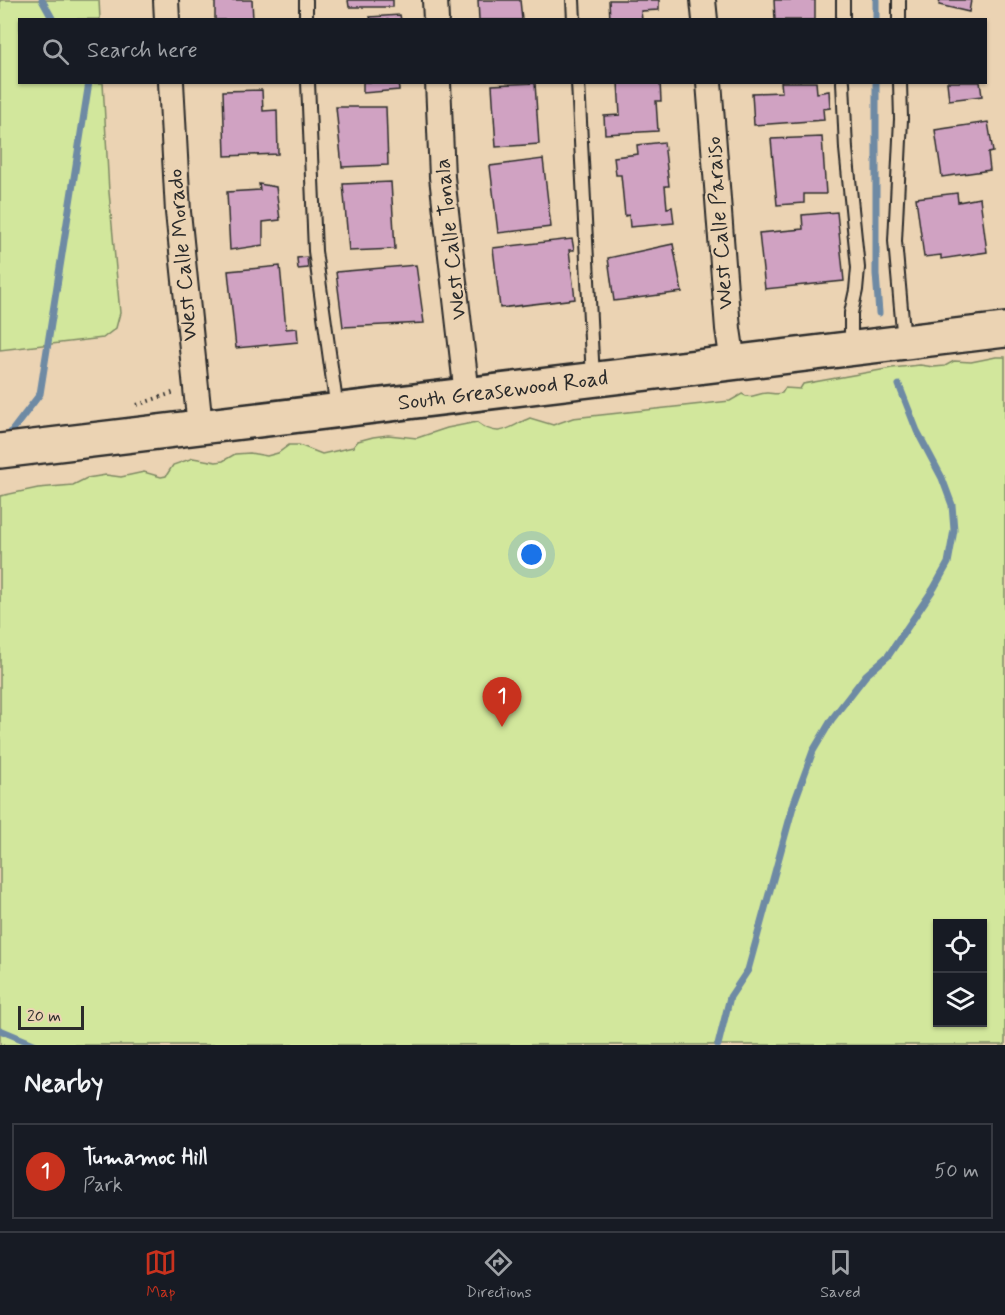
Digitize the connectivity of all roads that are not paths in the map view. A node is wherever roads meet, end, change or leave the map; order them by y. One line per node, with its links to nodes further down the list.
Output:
1 (166, 0): 8 (street)
2 (306, 0): 9 (lane)
3 (435, 0): 10 (street)
4 (573, 0): 11 (lane)
5 (703, 0): 12 (street)
6 (843, 0): 13 (lane)
7 (899, 0): 14 (lane)
8 (167, 18)
9 (306, 18)
10 (436, 18)
11 (574, 18)
12 (705, 18)
13 (843, 18)
14 (899, 18)
15 (171, 84): 29 (street, West Calle Morado)
16 (308, 84): 28 (lane)
17 (438, 84): 27 (street, West Calle Tonala)
18 (578, 84): 26 (lane)
19 (709, 84): 25 (street, West Calle Paraiso)
20 (843, 84): 24 (lane)
21 (900, 84): 23 (lane)
22 (1005, 330): 23 (main road, South Greasewood Road)
23 (904, 342): 24 (main road, South Greasewood Road)
24 (850, 349): 25 (main road, South Greasewood Road)
25 (734, 363): 26 (main road, South Greasewood Road)
26 (593, 380): 27 (main road, South Greasewood Road)
27 (467, 395): 28 (main road, South Greasewood Road)
28 (337, 411): 29 (main road, South Greasewood Road)
29 (200, 427): 30 (main road, South Greasewood Road)
30 (0, 451)

